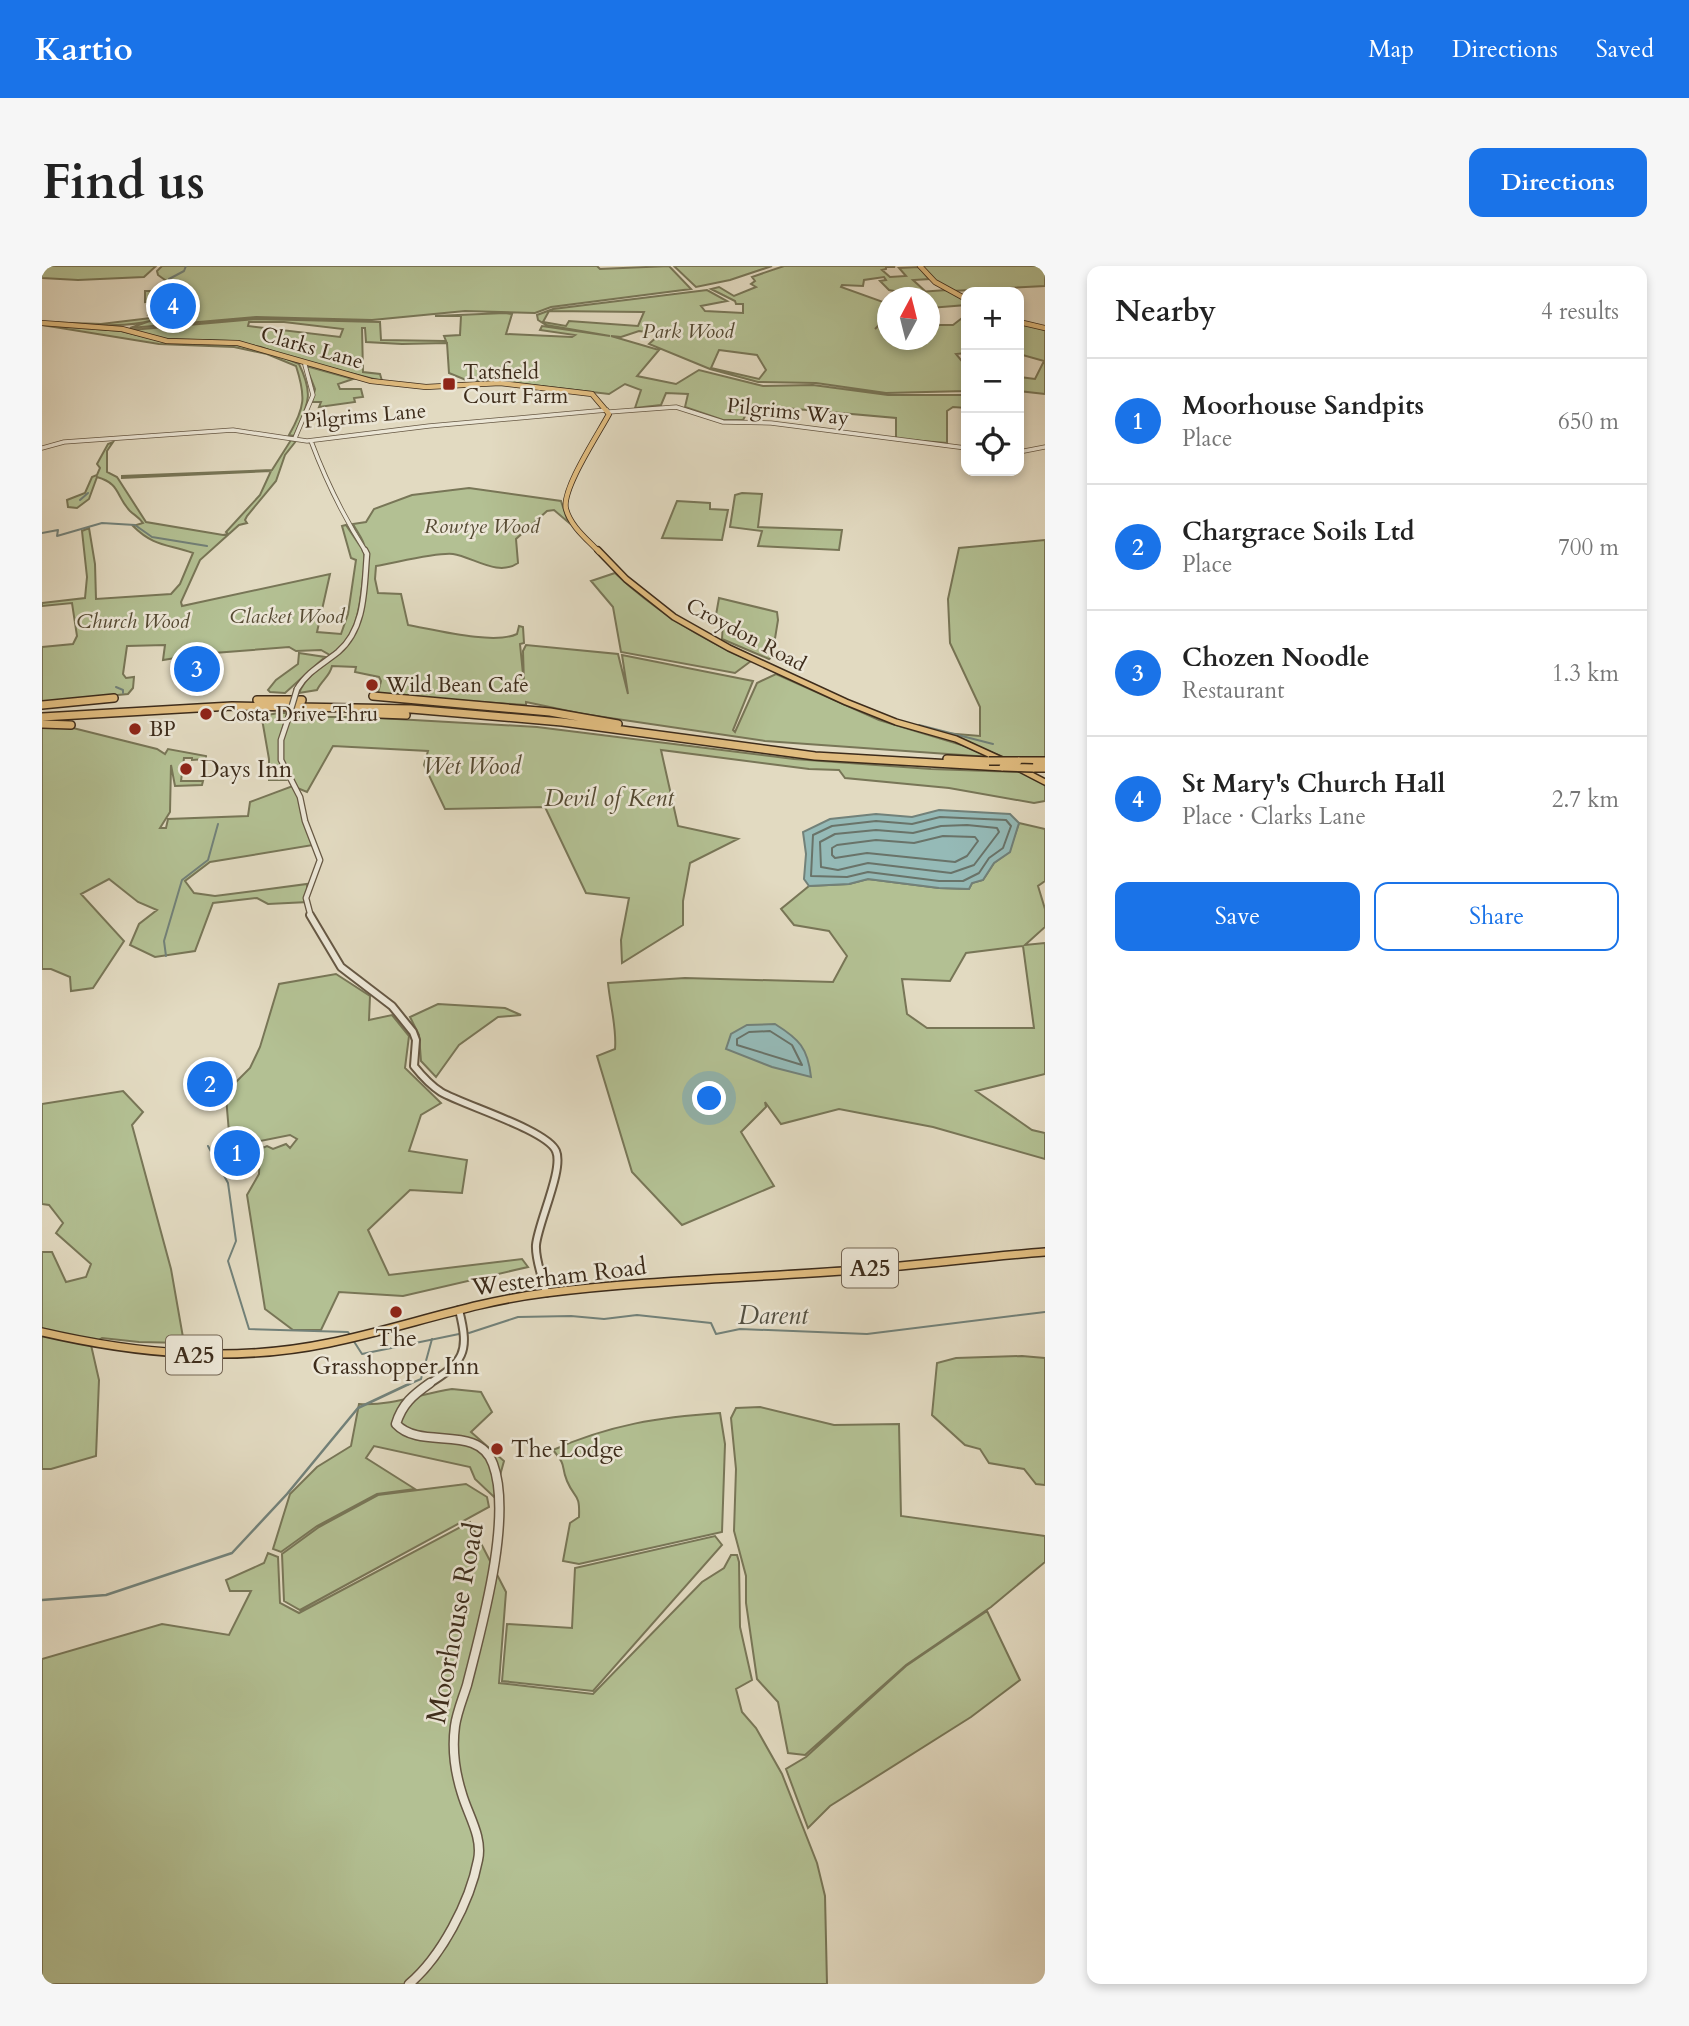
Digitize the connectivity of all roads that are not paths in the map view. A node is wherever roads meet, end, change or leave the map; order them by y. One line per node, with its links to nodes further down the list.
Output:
1 (920, 266): 2 (main road)
2 (961, 296)
3 (42, 323): 6 (main road, Clarks Lane)
4 (1024, 323): 5 (main road)
5 (1045, 328)
6 (305, 365): 7 (main road, Clarks Lane); 8 (street)
7 (608, 411): 9 (street, Pilgrims Lane); 10 (street, Pilgrims Way); 27 (main road, Croydon Road)
8 (295, 438): 9 (street, Pilgrims Lane); 11 (street, Pilgrims Lane)
9 (311, 441): 29 (street, bridge)
10 (961, 446)
11 (42, 447)
12 (1045, 447): 13 (street)
13 (1024, 451)
14 (373, 696): 22 (highway)
15 (114, 698): 16 (highway)
16 (42, 705)
17 (42, 711): 22 (highway)
18 (278, 712): 20 (highway)
19 (42, 717): 20 (highway)
20 (544, 720): 26 (highway, bridge)
21 (42, 724): 23 (highway)
22 (618, 724): 24 (highway, bridge)
23 (71, 725)
24 (1018, 761): 25 (highway)
25 (1045, 761)
26 (1045, 768)
27 (1045, 782)
28 (1045, 1252): 29 (main road, Westerham Road / A25)
29 (546, 1293): 30 (main road, Westerham Road / A25)
30 (459, 1310): 31 (main road, Westerham Road / A25); 32 (street, Moorhouse Road)
31 (42, 1332)
32 (410, 1984)

